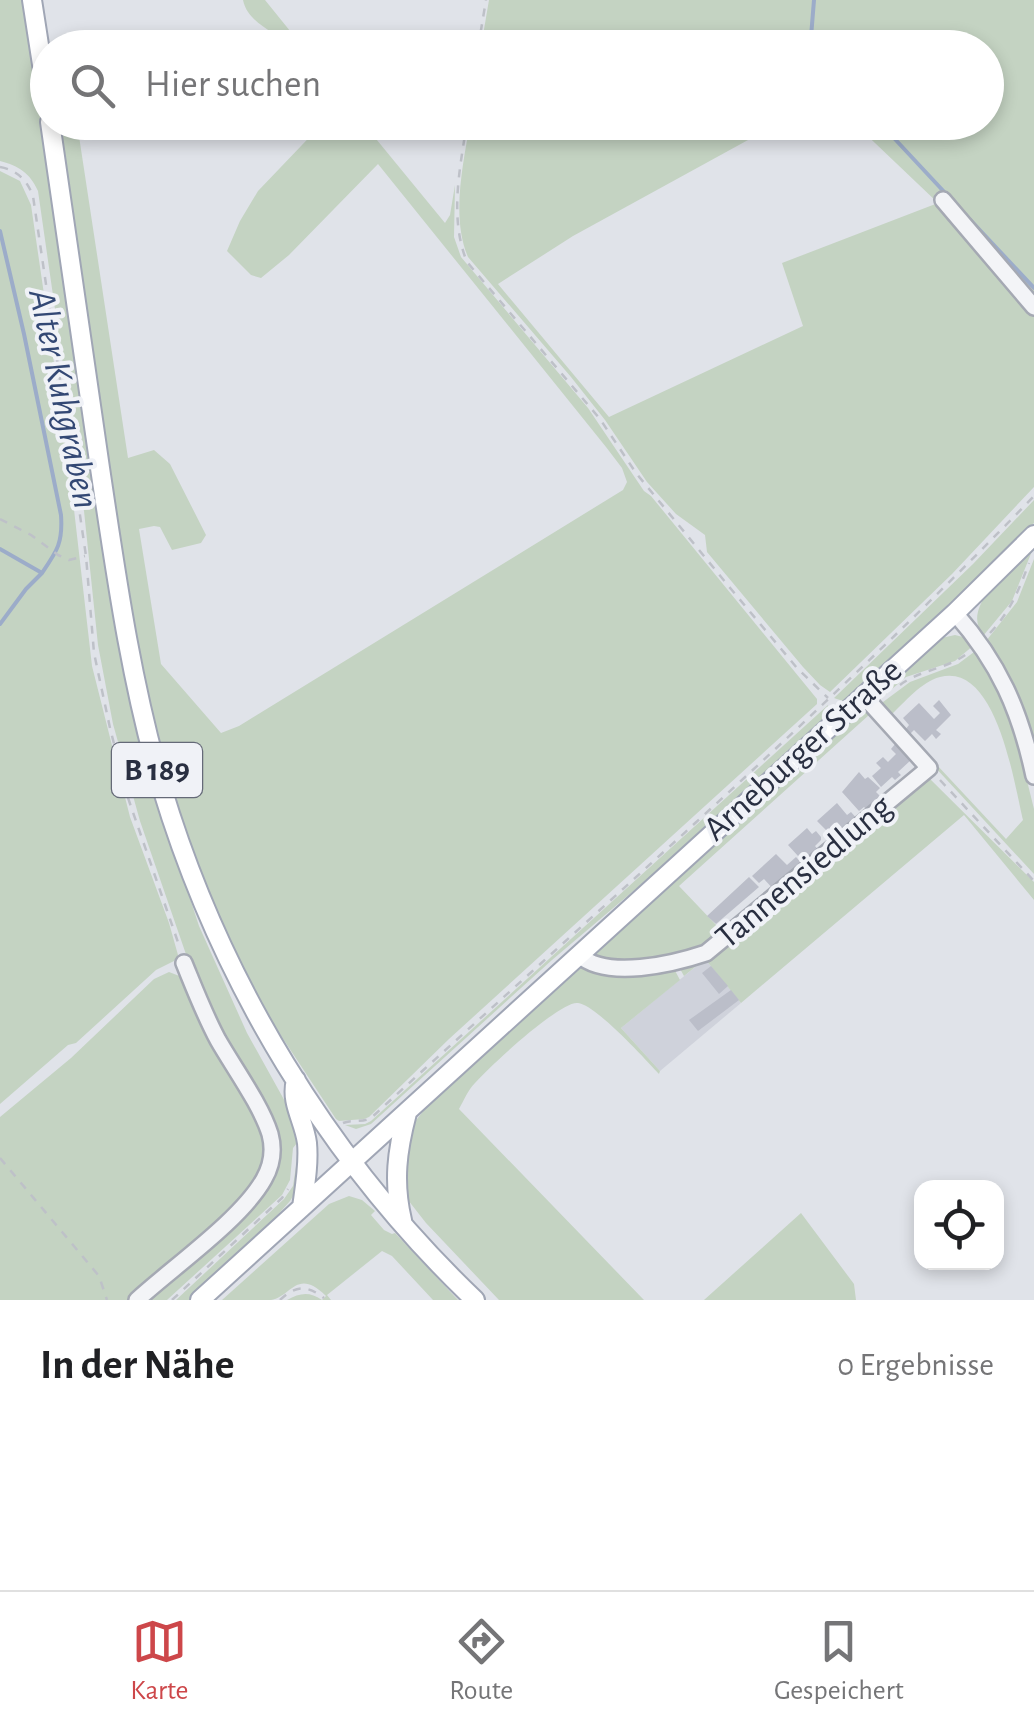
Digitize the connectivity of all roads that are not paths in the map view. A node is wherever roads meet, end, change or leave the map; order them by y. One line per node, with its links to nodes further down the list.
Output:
1 (32, 0): 2 (main road)
2 (37, 30)
3 (53, 140): 12 (main road, B 189)
4 (943, 200): 5 (street)
5 (1034, 307)
6 (1034, 535): 7 (main road, Arneburger Straße)
7 (954, 613): 8 (main road, Arneburger Straße); 9 (street)
8 (863, 695): 10 (main road, Arneburger Straße); 10 (street, Tannensiedlung)
9 (1034, 776)
10 (574, 959): 13 (main road, Arneburger Straße)
11 (184, 964): 17 (street)
12 (296, 1080): 14 (main road, B 189); 15 (main road)
13 (407, 1112): 14 (main road, Arneburger Straße); 16 (main road)
14 (353, 1162): 15 (main road, Arneburger Straße); 16 (main road, B 189)
15 (302, 1207): 18 (main road, Arneburger Straße)
16 (402, 1224): 19 (main road, B 189)
17 (137, 1300)
18 (200, 1300)
19 (475, 1300)

